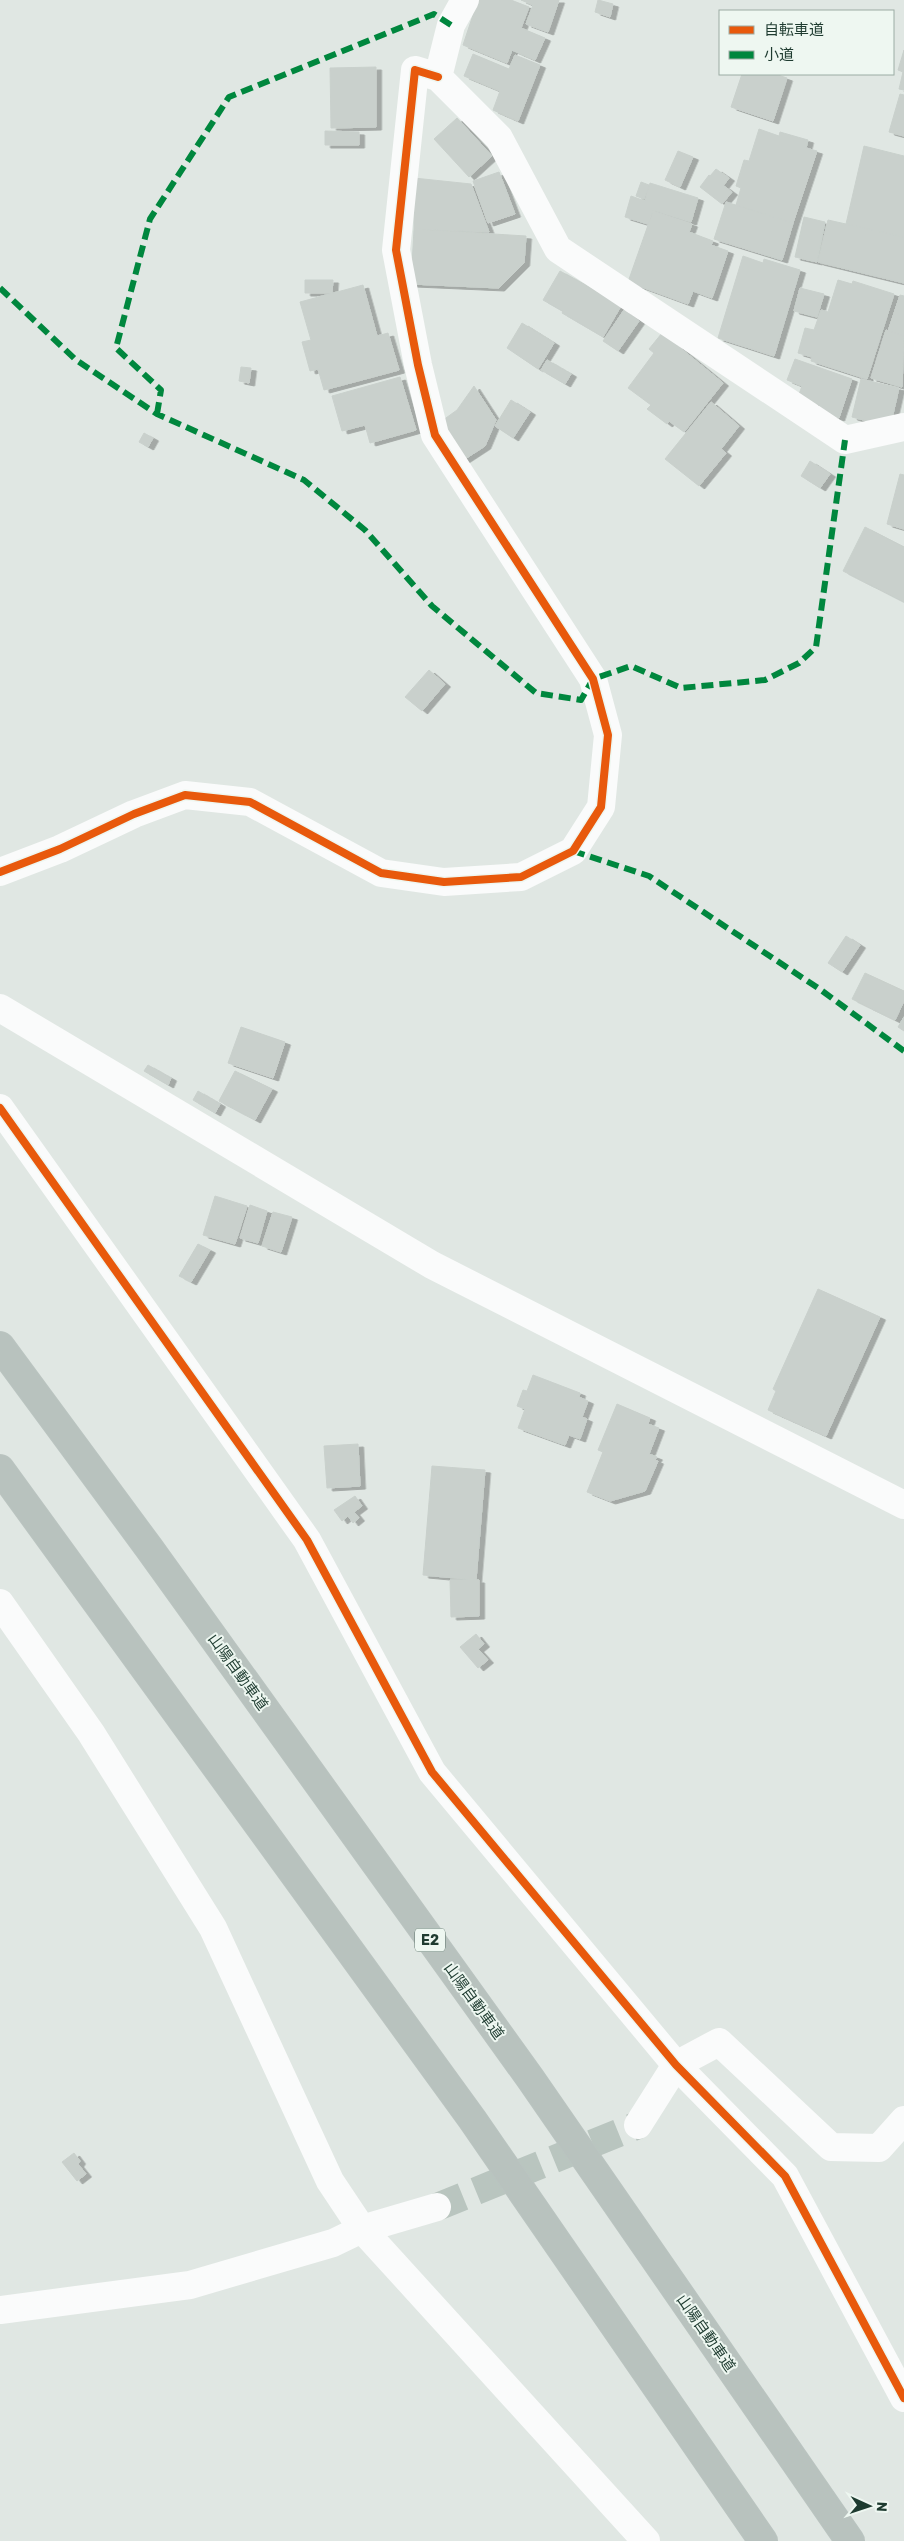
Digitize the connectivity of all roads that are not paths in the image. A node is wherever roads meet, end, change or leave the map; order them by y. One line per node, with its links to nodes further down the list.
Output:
1 (465, 0): 2 (street)
2 (438, 76): 3 (street); 4 (street)
3 (904, 427)
4 (0, 872)
5 (0, 1008): 9 (street)
6 (0, 1108): 11 (street)
7 (0, 1346): 20 (highway, 山陽自動車道 / E2)
8 (0, 1469): 19 (highway)
9 (904, 1505)
10 (0, 1603): 15 (street)
11 (676, 2065): 12 (street); 13 (street); 17 (street)
12 (904, 2120)
13 (638, 2125)
14 (437, 2207): 15 (street)
15 (362, 2229): 16 (street); 18 (street)
16 (0, 2310)
17 (904, 2398)
18 (646, 2541)
19 (763, 2541)
20 (850, 2541)

